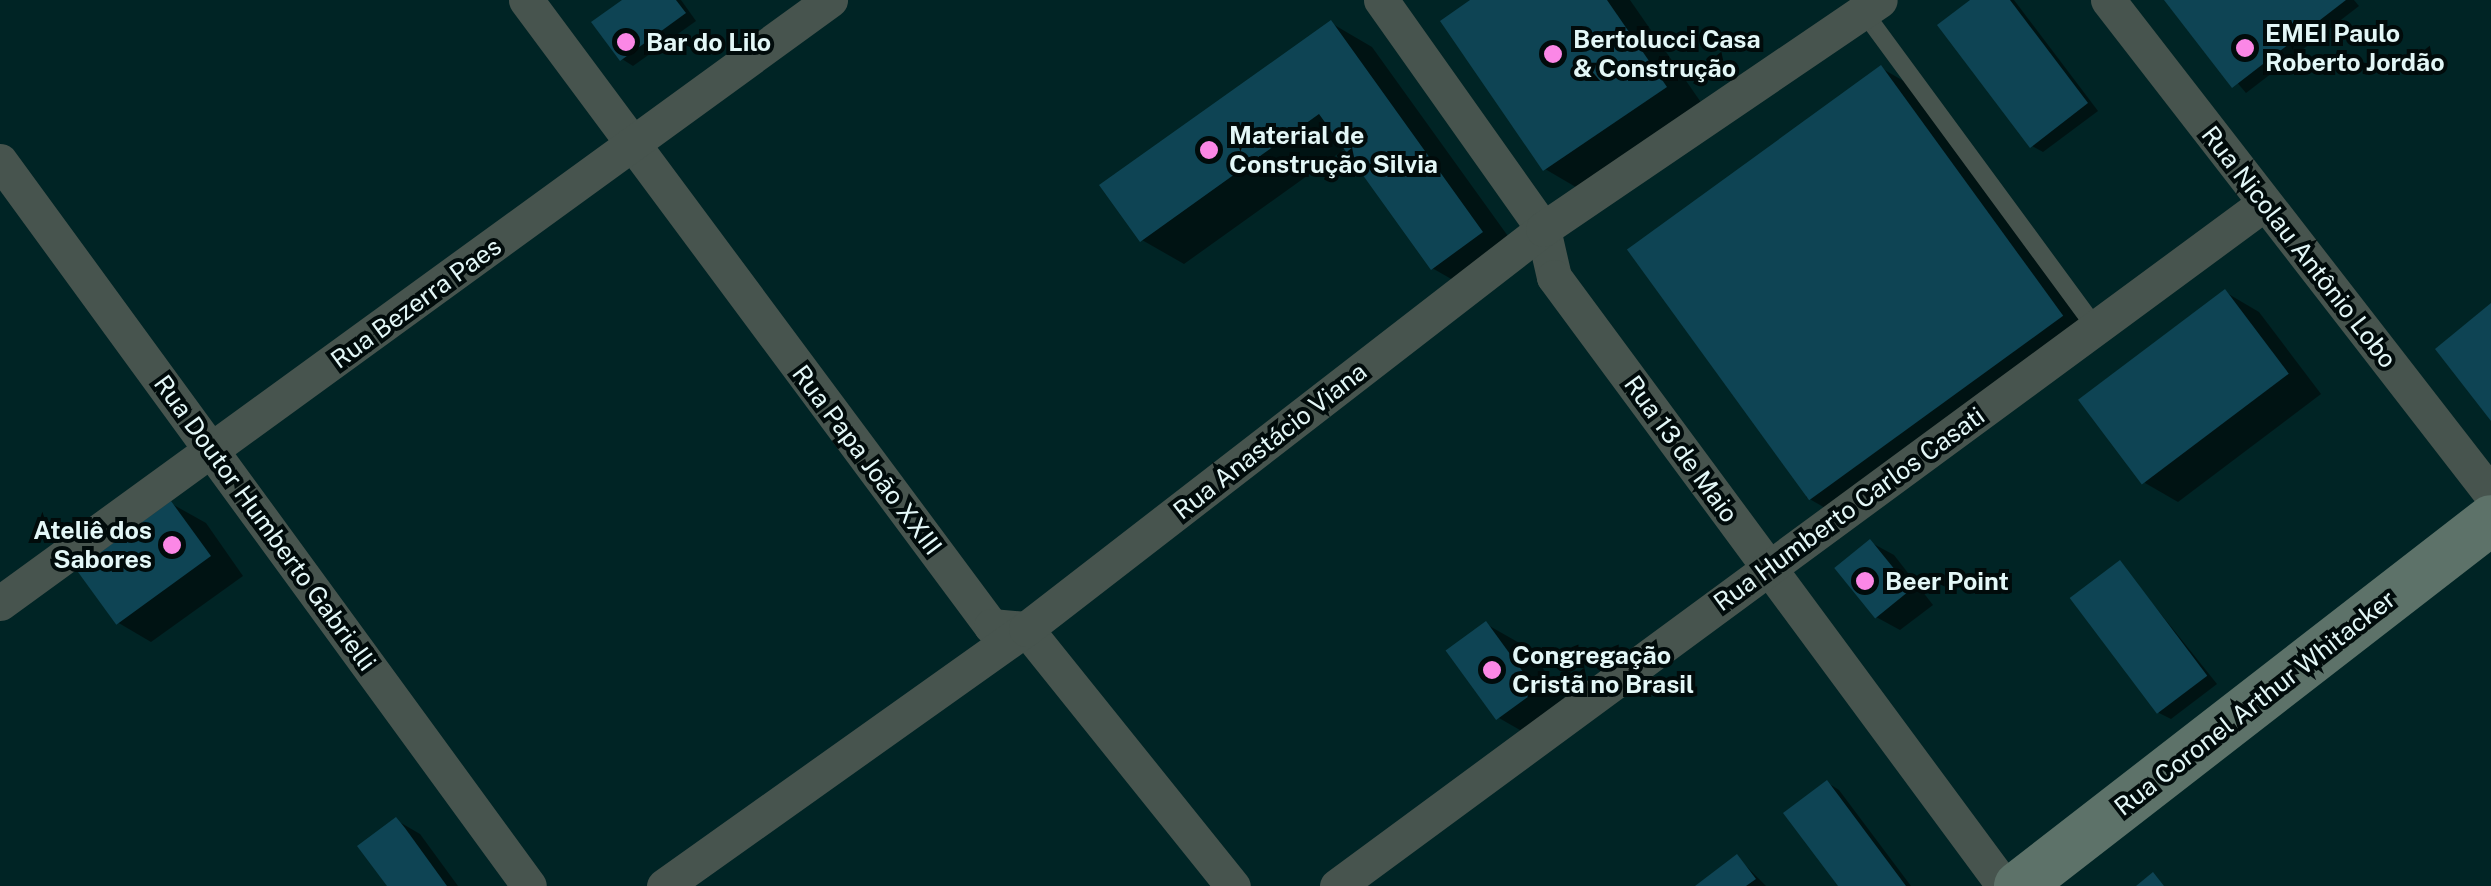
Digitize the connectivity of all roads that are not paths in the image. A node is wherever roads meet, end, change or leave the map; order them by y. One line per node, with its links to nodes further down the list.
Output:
1 (526, 0): 6 (street, Rua Papa João XXIII)
2 (830, 0): 6 (street, Rua Bezerra Paes)
3 (1381, 0): 9 (street, Rua 13 de Maio)
4 (2108, 0): 8 (street, Rua Nicolau Antônio Lobo)
5 (1872, 6): 9 (street, Rua Anastácio Viana); 10 (lane)
6 (634, 145): 11 (street, Rua Bezerra Paes); 16 (street, Rua Papa João XXIII)
7 (0, 161): 11 (street, Rua Doutor Humberto Gabrielli)
8 (2265, 203): 10 (street, Rua Humberto Carlos Casati); 12 (street, Rua Nicolau Antônio Lobo)
9 (1544, 229): 14 (street, Rua 13 de Maio); 16 (street, Rua Anastácio Viana)
10 (2096, 328): 14 (street, Rua Humberto Carlos Casati)
11 (213, 450): 15 (street, Rua Bezerra Paes); 17 (street, Rua Doutor Humberto Gabrielli)
12 (2491, 494)
13 (2491, 520): 22 (main road, Rua Coronel Arthur Whitacker)
14 (1768, 568): 20 (street, Rua Humberto Carlos Casati); 21 (street, Rua 13 de Maio)
15 (0, 603)
16 (1026, 629): 18 (street, Rua Anastácio Viana); 19 (street)
17 (528, 886)
18 (664, 886)
19 (1233, 886)
20 (1338, 886)
21 (2004, 886)
22 (2019, 886)

